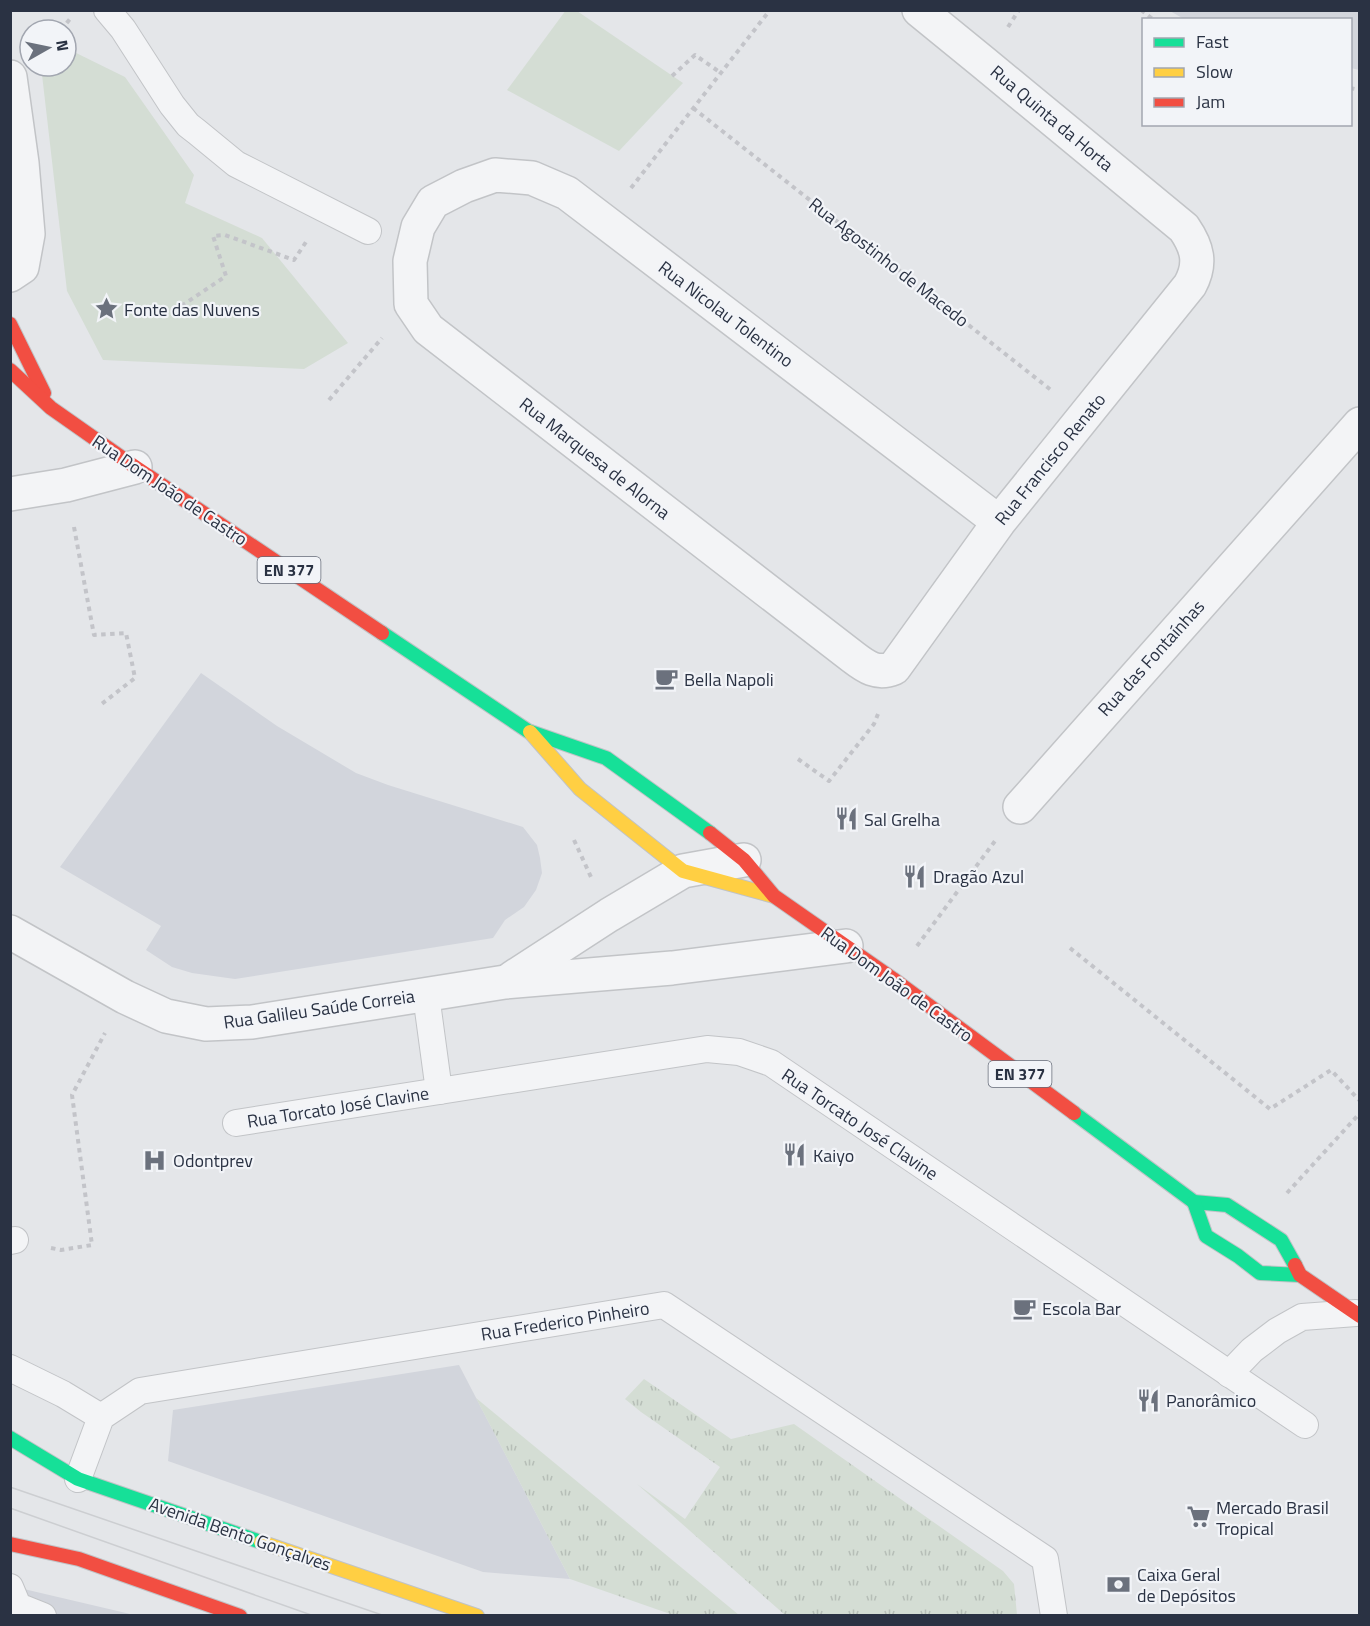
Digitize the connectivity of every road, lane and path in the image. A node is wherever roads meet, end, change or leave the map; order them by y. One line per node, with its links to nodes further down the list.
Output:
1 (107, 10): 8 (lane)
2 (770, 10): 4 (path)
3 (919, 10): 10 (street, Rua Quinta da Horta)
4 (721, 73): 5 (path); 7 (path)
5 (672, 76)
6 (10, 77): 12 (street)
7 (693, 108): 9 (path); 19 (path, Rua Agostinho de Macedo)
8 (328, 210): 11 (lane); 14 (path)
9 (605, 222): 13 (street, Rua Nicolau Tolentino); 24 (street, Rua Nicolau Tolentino)
10 (1184, 228): 19 (street, Rua Francisco Renato)
11 (368, 231)
12 (10, 275)
13 (411, 304): 17 (path); 25 (street, Rua Marquesa de Alorna)
14 (174, 311)
15 (10, 324): 18 (main road, Rua Dom João de Castro / EN 377)
16 (10, 370): 18 (main road, Rua Dom João de Castro / EN 377)
17 (329, 400)
18 (51, 408): 21 (main road, Rua Dom João de Castro / EN 377)
19 (1085, 416): 24 (street, Rua Francisco Renato)
20 (1359, 424): 29 (street, Rua das Fontaínhas)
21 (135, 467): 22 (street); 27 (main road, Rua Dom João de Castro / EN 377)
22 (66, 485): 23 (street); 26 (path)
23 (10, 494)
24 (999, 522): 25 (street, Rua Francisco Renato)
25 (883, 669): 28 (path)
26 (99, 706)
27 (528, 731): 30 (main road, Rua Dom João de Castro / EN 377); 31 (main road, Rua Dom João de Castro / EN 377)
28 (798, 759)
29 (1020, 807): 36 (path)
30 (744, 860): 31 (street, Rua Galileu Saúde Correia); 32 (main road, Rua Dom João de Castro / EN 377)
31 (683, 871): 32 (main road, Rua Dom João de Castro / EN 377); 37 (street, Rua Galileu Saúde Correia)
32 (774, 896): 34 (main road, Rua Dom João de Castro / EN 377)
33 (10, 932): 39 (street, Rua Galileu Saúde Correia)
34 (846, 946): 36 (main road, Rua Dom João de Castro / EN 377); 37 (street, Rua Galileu Saúde Correia)
35 (1070, 948): 41 (path)
36 (893, 980): 44 (main road, Rua Dom João de Castro / EN 377)
37 (505, 982): 38 (street, Rua Galileu Saúde Correia)
38 (426, 995): 39 (street, Rua Galileu Saúde Correia); 40 (lane, Rua Torcato José Clavine)
39 (124, 997): 46 (path)
40 (439, 1091): 43 (lane, Rua Torcato José Clavine); 50 (lane, Rua Torcato José Clavine)
41 (1359, 1101)
42 (1359, 1113): 45 (path)
43 (236, 1123)
44 (1194, 1202): 45 (main road); 47 (main road)
45 (1258, 1225): 47 (main road)
46 (61, 1250)
47 (1300, 1275): 48 (main road)
48 (1358, 1314): 50 (lane)
49 (10, 1368): 51 (lane)
50 (1229, 1374): 52 (lane, Rua Torcato José Clavine)
51 (101, 1417): 54 (lane); 60 (lane, Rua Frederico Pinheiro)
52 (1305, 1425)
53 (10, 1438): 54 (main road, Avenida Bento Gonçalves)
54 (78, 1479): 59 (main road, Avenida Bento Gonçalves)
55 (10, 1544): 58 (main road)
56 (10, 1587): 57 (lane)
57 (43, 1616)
58 (240, 1616)
59 (477, 1616)
60 (1054, 1616)

